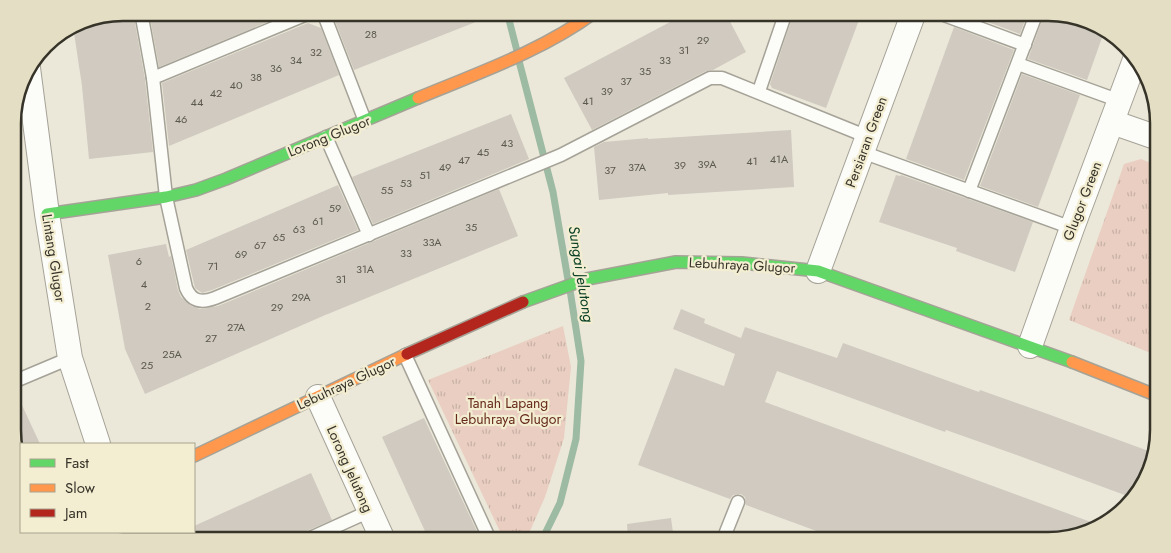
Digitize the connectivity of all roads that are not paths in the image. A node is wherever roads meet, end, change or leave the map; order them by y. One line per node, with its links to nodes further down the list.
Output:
1 (143, 21): 12 (lane)
2 (284, 21): 12 (lane)
3 (326, 21): 16 (lane)
4 (583, 21): 16 (street, Lorong Glugor)
5 (783, 21): 14 (lane)
6 (911, 21): 19 (street, Persiaran Green)
7 (960, 21): 9 (lane)
8 (1034, 21): 9 (lane)
9 (1025, 45): 10 (lane)
10 (1018, 64): 15 (lane); 20 (lane)
11 (1132, 66): 15 (street, Glugor Green)
12 (153, 78): 21 (lane)
13 (30, 82): 22 (street, Lintang Glugor)
14 (759, 92): 19 (lane); 24 (lane)
15 (1116, 111): 17 (street); 23 (street, Glugor Green)
16 (365, 121): 18 (street, Lorong Glugor)
17 (1150, 133)
18 (326, 137): 21 (street, Lorong Glugor); 24 (lane)
19 (865, 144): 20 (lane); 25 (street, Persiaran Green)
20 (969, 191): 23 (lane)
21 (166, 197): 22 (street, Lorong Glugor); 24 (lane)
22 (47, 214): 28 (street, Lintang Glugor)
23 (1072, 228): 26 (street, Glugor Green)
24 (369, 234)
25 (818, 271): 26 (street, Lebuhraya Glugor); 27 (street, Lebuhraya Glugor)
26 (1030, 346): 30 (street, Lebuhraya Glugor)
27 (405, 355): 31 (street, Lebuhraya Glugor); 38 (lane)
28 (70, 358): 29 (lane); 32 (street, Lintang Glugor)
29 (21, 379)
30 (1150, 393)
31 (318, 397): 33 (street, Lebuhraya Glugor); 35 (street, Lorong Jelutong)
32 (98, 443)
33 (195, 456)
34 (738, 502): 39 (lane)
35 (370, 511): 36 (lane); 37 (street, Lorong Jelutong)
36 (324, 532)
37 (379, 532)
38 (486, 532)
39 (726, 532)

